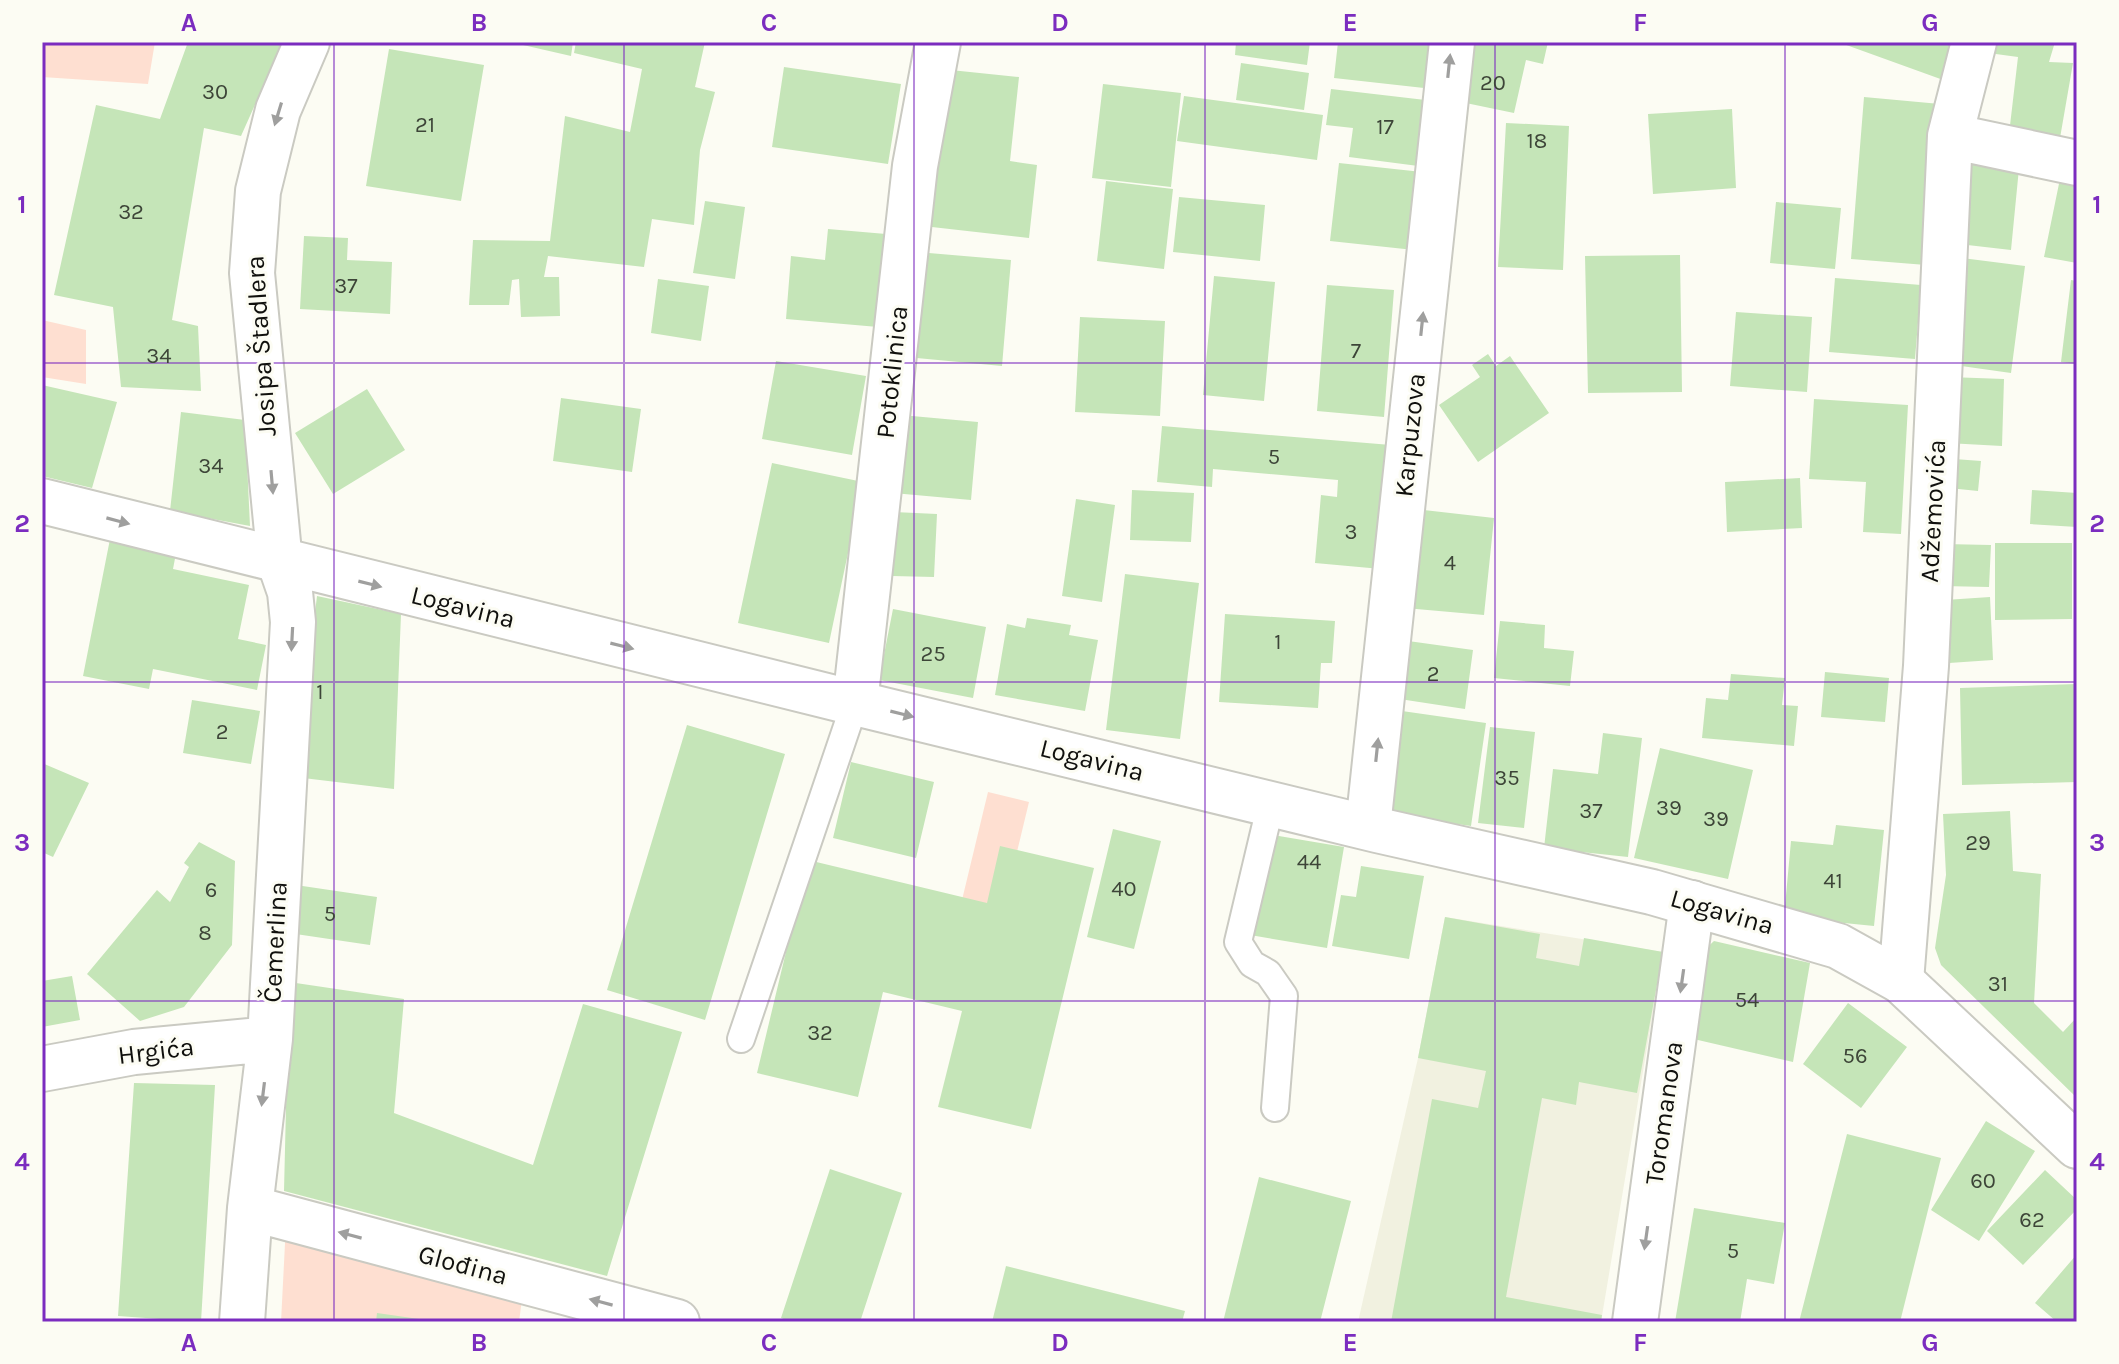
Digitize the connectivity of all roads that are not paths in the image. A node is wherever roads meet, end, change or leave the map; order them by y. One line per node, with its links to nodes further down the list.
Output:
1 (307, 42): 8 (street, Josipa Štadlera, one-way to 8)
2 (938, 42): 9 (street, Potoklinica)
3 (1452, 42): 11 (street, Karpuzova, one-way to 3)
4 (1974, 42): 5 (street, Adžemovića)
5 (1950, 136): 6 (street); 13 (street, Adžemovića)
6 (2077, 163)
7 (42, 501): 8 (street, Logavina, one-way to 8)
8 (280, 563): 9 (street, Logavina, one-way to 9); 14 (street, Čemerlina, one-way to 14)
9 (855, 703): 10 (street, Logavina, one-way to 10); 15 (lane)
10 (1271, 803): 11 (street, Logavina); 17 (lane)
11 (1368, 827): 12 (street, Logavina)
12 (1692, 903): 13 (street, Logavina); 22 (street, Toromanova, one-way to 22)
13 (1901, 981): 18 (street, Logavina)
14 (270, 1039): 16 (street, Hrgića); 19 (street, Čemerlina, one-way to 19)
15 (741, 1039)
16 (42, 1069)
17 (1275, 1108)
18 (2077, 1146)
19 (250, 1208): 20 (street, Čemerlina); 21 (street, Glođina, one-way to 19)
20 (242, 1322)
21 (677, 1322)
22 (1635, 1322)

